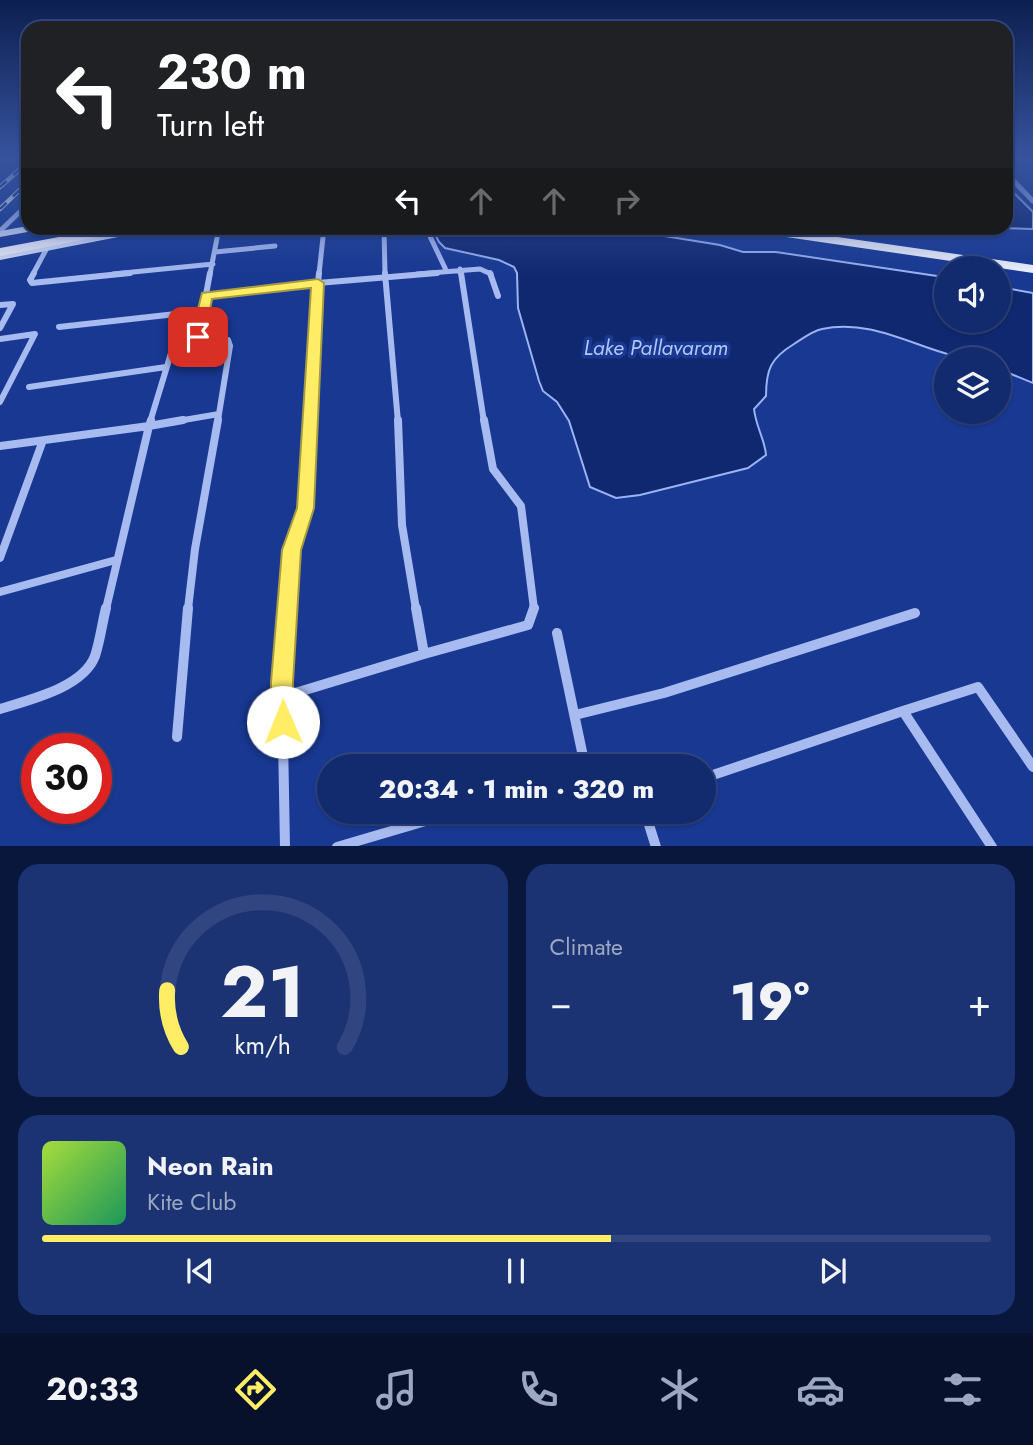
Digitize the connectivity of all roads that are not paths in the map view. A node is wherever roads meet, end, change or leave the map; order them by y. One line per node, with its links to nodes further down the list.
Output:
1 (21, 211): 3 (street)
2 (21, 229): 3 (street)
3 (0, 232)
4 (51, 235): 13 (main road)
5 (92, 235): 17 (main road)
6 (113, 235): 15 (street)
7 (218, 235): 16 (street)
8 (323, 235): 24 (street)
9 (384, 235): 23 (street)
10 (428, 235): 22 (street)
11 (800, 235): 21 (main road)
12 (865, 235): 18 (main road)
13 (0, 245)
14 (275, 246): 16 (street)
15 (47, 248): 17 (street); 19 (street)
16 (215, 252): 19 (street)
17 (0, 255)
18 (1033, 259)
19 (213, 264): 25 (street)
20 (460, 269): 22 (street); 26 (street); 45 (street)
21 (1033, 269)
22 (446, 270): 23 (street)
23 (385, 276): 24 (street); 45 (street)
24 (318, 283): 25 (street); 46 (street)
25 (206, 296): 28 (street)
26 (498, 296)
27 (0, 305): 30 (street)
28 (203, 312): 29 (street); 31 (street)
29 (59, 327)
30 (0, 328)
31 (198, 337): 33 (street); 36 (street)
32 (0, 340): 35 (street)
33 (166, 367): 34 (street); 37 (street)
34 (29, 387)
35 (0, 402)
36 (219, 414): 37 (street); 50 (street)
37 (149, 426): 38 (street); 41 (street)
38 (42, 443): 39 (street); 40 (street)
39 (0, 446)
40 (0, 558)
41 (116, 559): 42 (street); 47 (street)
42 (0, 592)
43 (915, 613): 49 (street)
44 (557, 633): 49 (street)
45 (424, 654): 46 (street)
46 (282, 697): 56 (street)
47 (0, 709)
48 (903, 712): 52 (street); 53 (street); 59 (street)
49 (575, 715): 51 (street)
50 (177, 737)
51 (583, 754)
52 (1033, 767)
53 (716, 774)
54 (414, 824): 57 (street)
55 (649, 824): 58 (street)
56 (285, 846)
57 (337, 846)
58 (656, 846)
59 (992, 846)

